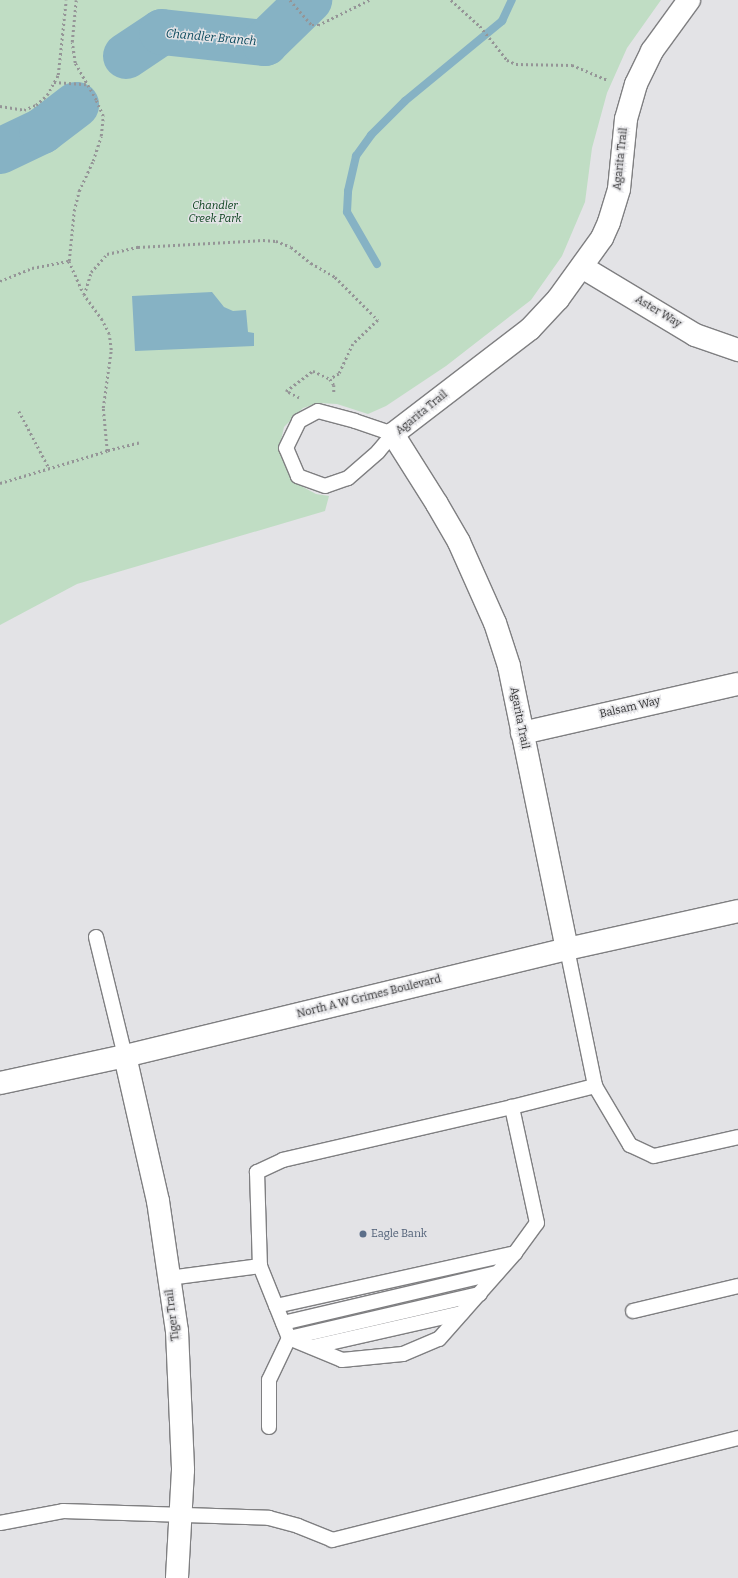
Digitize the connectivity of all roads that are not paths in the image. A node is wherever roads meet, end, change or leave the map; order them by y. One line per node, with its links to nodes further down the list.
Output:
1 (689, 0): 2 (street, Agarita Trail)
2 (582, 267): 3 (street, Aster Way); 4 (street, Agarita Trail)
3 (738, 350)
4 (393, 434): 4 (lane); 6 (street, Agarita Trail)
5 (738, 684): 6 (street, Balsam Way)
6 (522, 733): 9 (street, Agarita Trail)
7 (738, 912): 9 (street, North A W Grimes Boulevard)
8 (96, 937): 10 (lane)
9 (567, 949): 10 (street, North A W Grimes Boulevard); 12 (lane)
10 (125, 1056): 11 (street, North A W Grimes Boulevard); 18 (street, Tiger Trail)
11 (0, 1083)
12 (595, 1086): 13 (lane); 14 (lane)
13 (512, 1107): 15 (lane); 16 (lane)
14 (738, 1137)
15 (515, 1253): 17 (lane); 21 (lane)
16 (260, 1266): 18 (lane); 21 (lane)
17 (497, 1274): 20 (lane); 24 (lane)
18 (169, 1278): 29 (street, Tiger Trail)
19 (738, 1286): 22 (lane)
20 (480, 1294): 23 (lane); 25 (lane)
21 (276, 1306): 24 (lane)
22 (633, 1312)
23 (462, 1313): 26 (lane); 26 (lane)
24 (283, 1323): 25 (lane)
25 (289, 1338): 26 (lane); 27 (lane)
26 (312, 1348)
27 (269, 1428)
28 (738, 1438): 29 (lane)
29 (182, 1516): 30 (lane); 31 (street, Tiger Trail)
30 (0, 1523)
31 (177, 1578)

